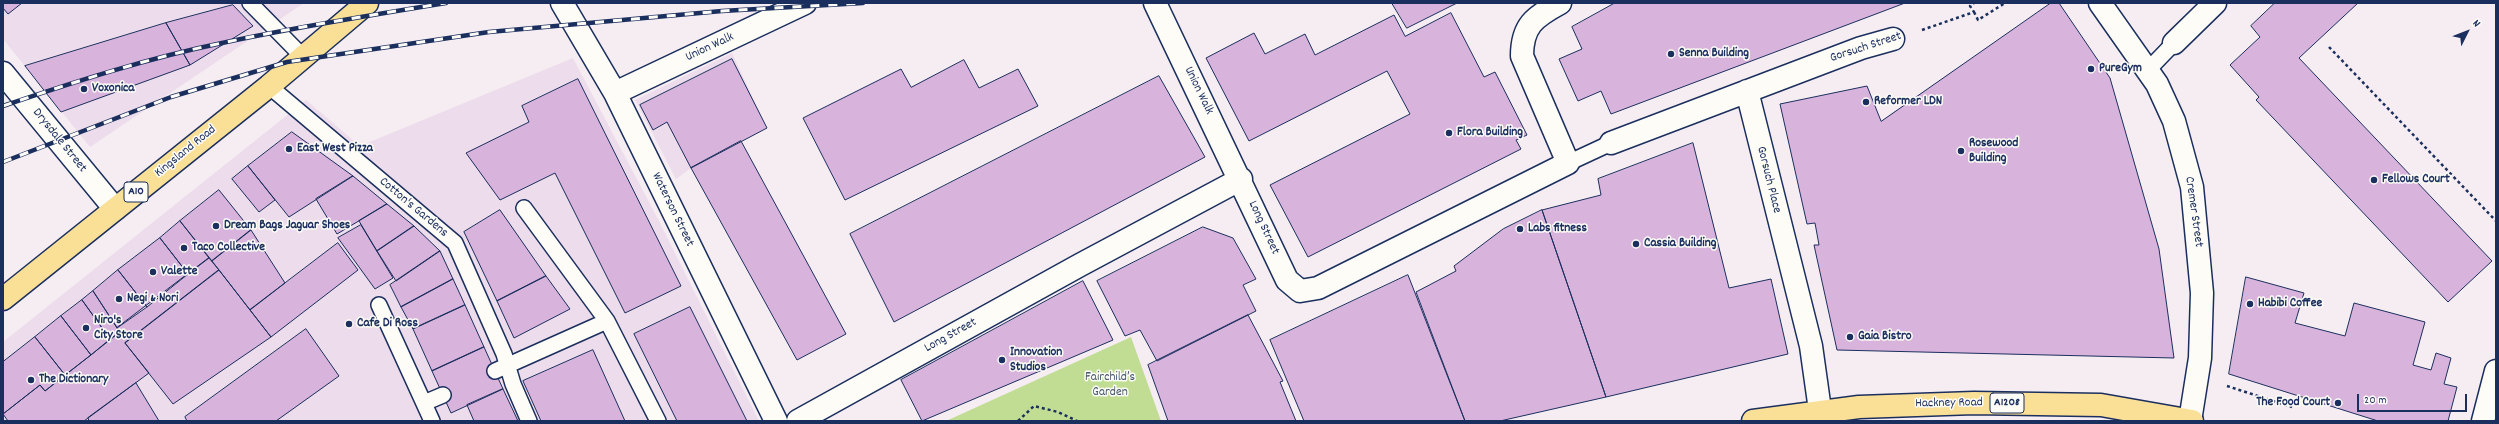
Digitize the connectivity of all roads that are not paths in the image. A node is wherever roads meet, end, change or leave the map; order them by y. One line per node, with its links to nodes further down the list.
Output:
1 (250, 3): 11 (lane)
2 (367, 3): 11 (main road, Kingsland Road / A10)
3 (562, 3): 16 (street, Waterson Street)
4 (805, 3): 16 (street, Union Walk)
5 (1155, 3): 19 (street, Union Walk)
6 (1560, 3): 18 (street)
7 (2100, 3): 12 (street, Cremer Street)
8 (2215, 3): 10 (street)
9 (1893, 39): 15 (street, Gorsuch Street)
10 (2174, 43): 12 (lane)
11 (303, 57): 14 (main road, Kingsland Road / A10)
12 (2148, 70): 36 (street, Cremer Street)
13 (3, 73): 21 (street, Drysdale Street)
14 (269, 86): 21 (main road, Kingsland Road / A10); 25 (lane, Cotton's Gardens)
15 (1747, 91): 17 (street); 29 (street, Gorsuch Place)
16 (615, 93): 33 (street, Waterson Street)
17 (1611, 143): 18 (lane)
18 (1568, 163): 19 (street, Long Street)
19 (1241, 179): 34 (street, Long Street)
20 (524, 208): 24 (lane)
21 (115, 209): 22 (main road, Kingsland Road / A10)
22 (3, 299)
23 (379, 305): 28 (lane)
24 (607, 321): 25 (lane); 32 (lane)
25 (501, 368): 31 (lane, Cotton's Gardens)
26 (2496, 372): 37 (street)
27 (443, 395): 28 (lane)
28 (424, 403): 30 (lane)
29 (1820, 410): 35 (main road, Hackney Road / A1208); 36 (main road, Hackney Road / A1208)
30 (432, 421)
31 (529, 421)
32 (658, 421)
33 (776, 421)
34 (798, 421)
35 (1753, 421)
36 (2191, 421)
37 (2483, 421)

